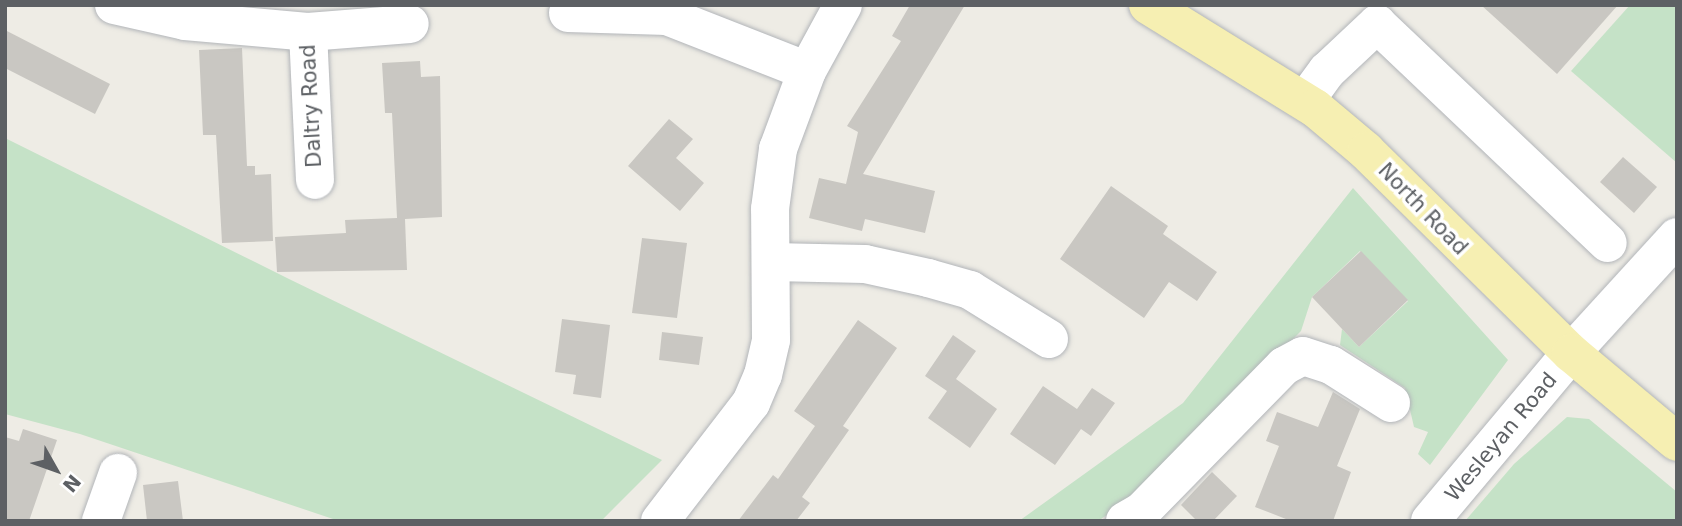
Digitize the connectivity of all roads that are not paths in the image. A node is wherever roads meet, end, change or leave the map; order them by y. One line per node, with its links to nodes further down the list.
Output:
1 (114, 5): 6 (street, Daltry Road)
2 (843, 5): 7 (street)
3 (1157, 7): 8 (main road, North Road)
4 (568, 13): 7 (street)
5 (410, 24): 6 (street, Daltry Road)
6 (307, 32): 9 (street, Daltry Road)
7 (807, 71): 12 (street)
8 (1305, 102): 11 (street); 14 (main road, North Road)
9 (315, 180)
10 (1677, 237): 14 (street, Wesleyan Road)
11 (1608, 243)
12 (772, 262): 13 (street); 20 (street)
13 (1049, 339)
14 (1571, 353): 16 (main road, North Road); 21 (street, Wesleyan Road)
15 (1391, 403): 18 (street)
16 (1677, 442)
17 (118, 472): 19 (street)
18 (1139, 518)
19 (101, 521)
20 (660, 521)
21 (1430, 521)

